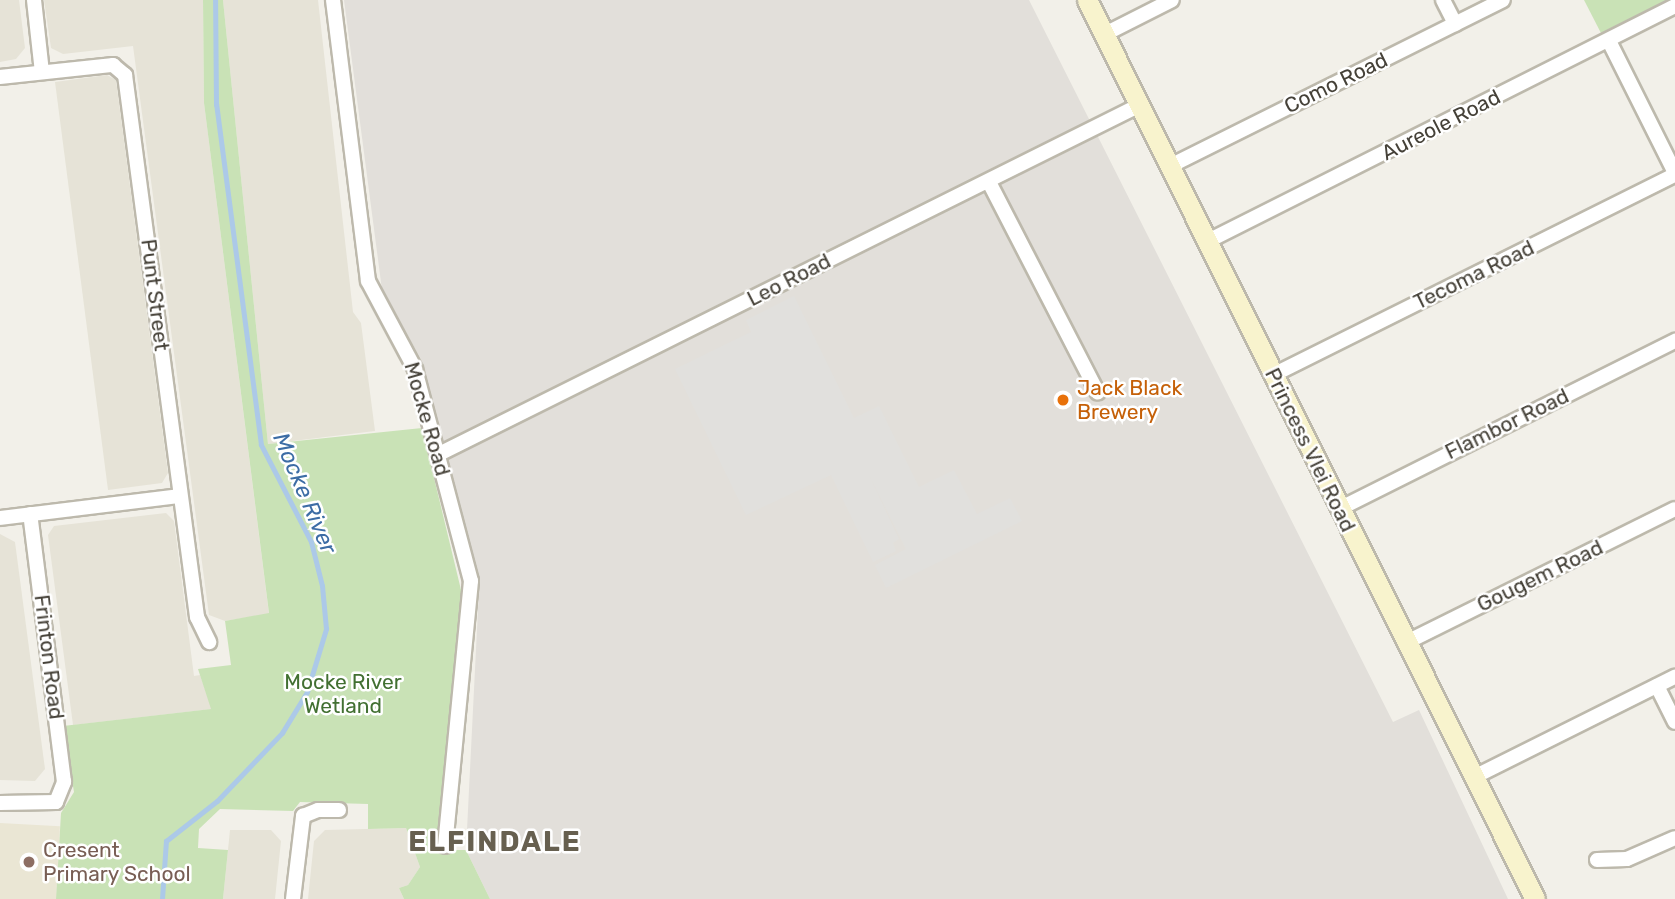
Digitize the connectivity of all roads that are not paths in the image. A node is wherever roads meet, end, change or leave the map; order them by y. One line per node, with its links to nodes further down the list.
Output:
1 (34, 0): 11 (street)
2 (333, 0): 21 (street, Mocke Road)
3 (1087, 0): 9 (street, Princess Vlei Road)
4 (1172, 0): 9 (street)
5 (1443, 0): 8 (street)
6 (1503, 0): 8 (street, Como Road)
7 (1675, 6): 10 (street, Aureole Road)
8 (1455, 24): 14 (street, Como Road)
9 (1103, 34): 13 (street, Princess Vlei Road)
10 (1609, 41): 15 (street); 17 (street, Aureole Road)
11 (42, 72): 12 (street, Punt Street); 22 (street, Punt Street)
12 (0, 77)
13 (1138, 106): 14 (street, Princess Vlei Road); 16 (street, Leo Road)
14 (1168, 167): 17 (street, Princess Vlei Road)
15 (1675, 174): 19 (street, Tecoma Road)
16 (989, 182): 20 (street); 21 (street, Leo Road)
17 (1206, 242): 19 (street, Princess Vlei Road)
18 (1675, 341): 23 (street, Flambor Road)
19 (1273, 375): 23 (street, Princess Vlei Road)
20 (1098, 393)
21 (439, 454): 36 (street, Mocke Road)
22 (180, 496): 25 (street); 27 (street, Punt Street)
23 (1339, 509): 28 (street, Princess Vlei Road)
24 (1675, 509): 28 (street, Gougem Road)
25 (30, 514): 26 (street); 33 (street, Frinton Road)
26 (0, 518)
27 (209, 642)
28 (1405, 643): 32 (street, Princess Vlei Road)
29 (1675, 677): 30 (street)
30 (1657, 686): 31 (street); 32 (street)
31 (1675, 722)
32 (1474, 777): 39 (street, Princess Vlei Road)
33 (0, 803)
34 (339, 810): 38 (street)
35 (1675, 838): 37 (street)
36 (445, 846)
37 (1597, 860)
38 (293, 899)
39 (1535, 899)

